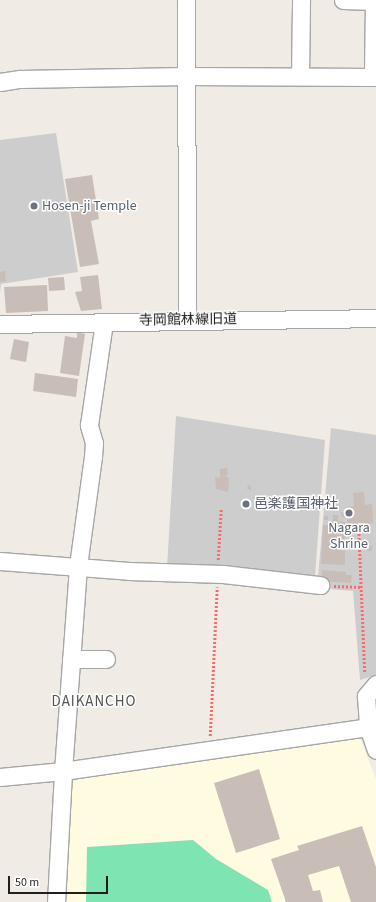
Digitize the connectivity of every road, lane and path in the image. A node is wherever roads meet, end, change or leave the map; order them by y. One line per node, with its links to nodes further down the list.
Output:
1 (186, 0): 4 (street)
2 (301, 0): 5 (street)
3 (343, 0): 6 (street)
4 (186, 76): 5 (street); 7 (street); 9 (street)
5 (300, 76): 6 (street)
6 (374, 77)
7 (0, 82)
8 (376, 318): 9 (street, 寺岡館林線旧道)
9 (187, 319): 10 (street, 寺岡館林線旧道)
10 (104, 322): 11 (street, 寺岡館林線旧道); 15 (street)
11 (0, 324)
12 (221, 509): 16 (path)
13 (359, 530): 18 (path)
14 (0, 561): 15 (street)
15 (78, 566): 16 (street); 19 (street)
16 (218, 574): 17 (street); 23 (path)
17 (320, 585): 18 (path)
18 (362, 587): 21 (path)
19 (71, 659): 20 (street); 25 (street)
20 (106, 659)
21 (371, 690): 22 (street)
22 (368, 727): 23 (street); 24 (street)
23 (209, 750): 25 (street)
24 (376, 750)
25 (63, 771): 26 (street); 27 (street)
26 (0, 777)
27 (56, 902)

